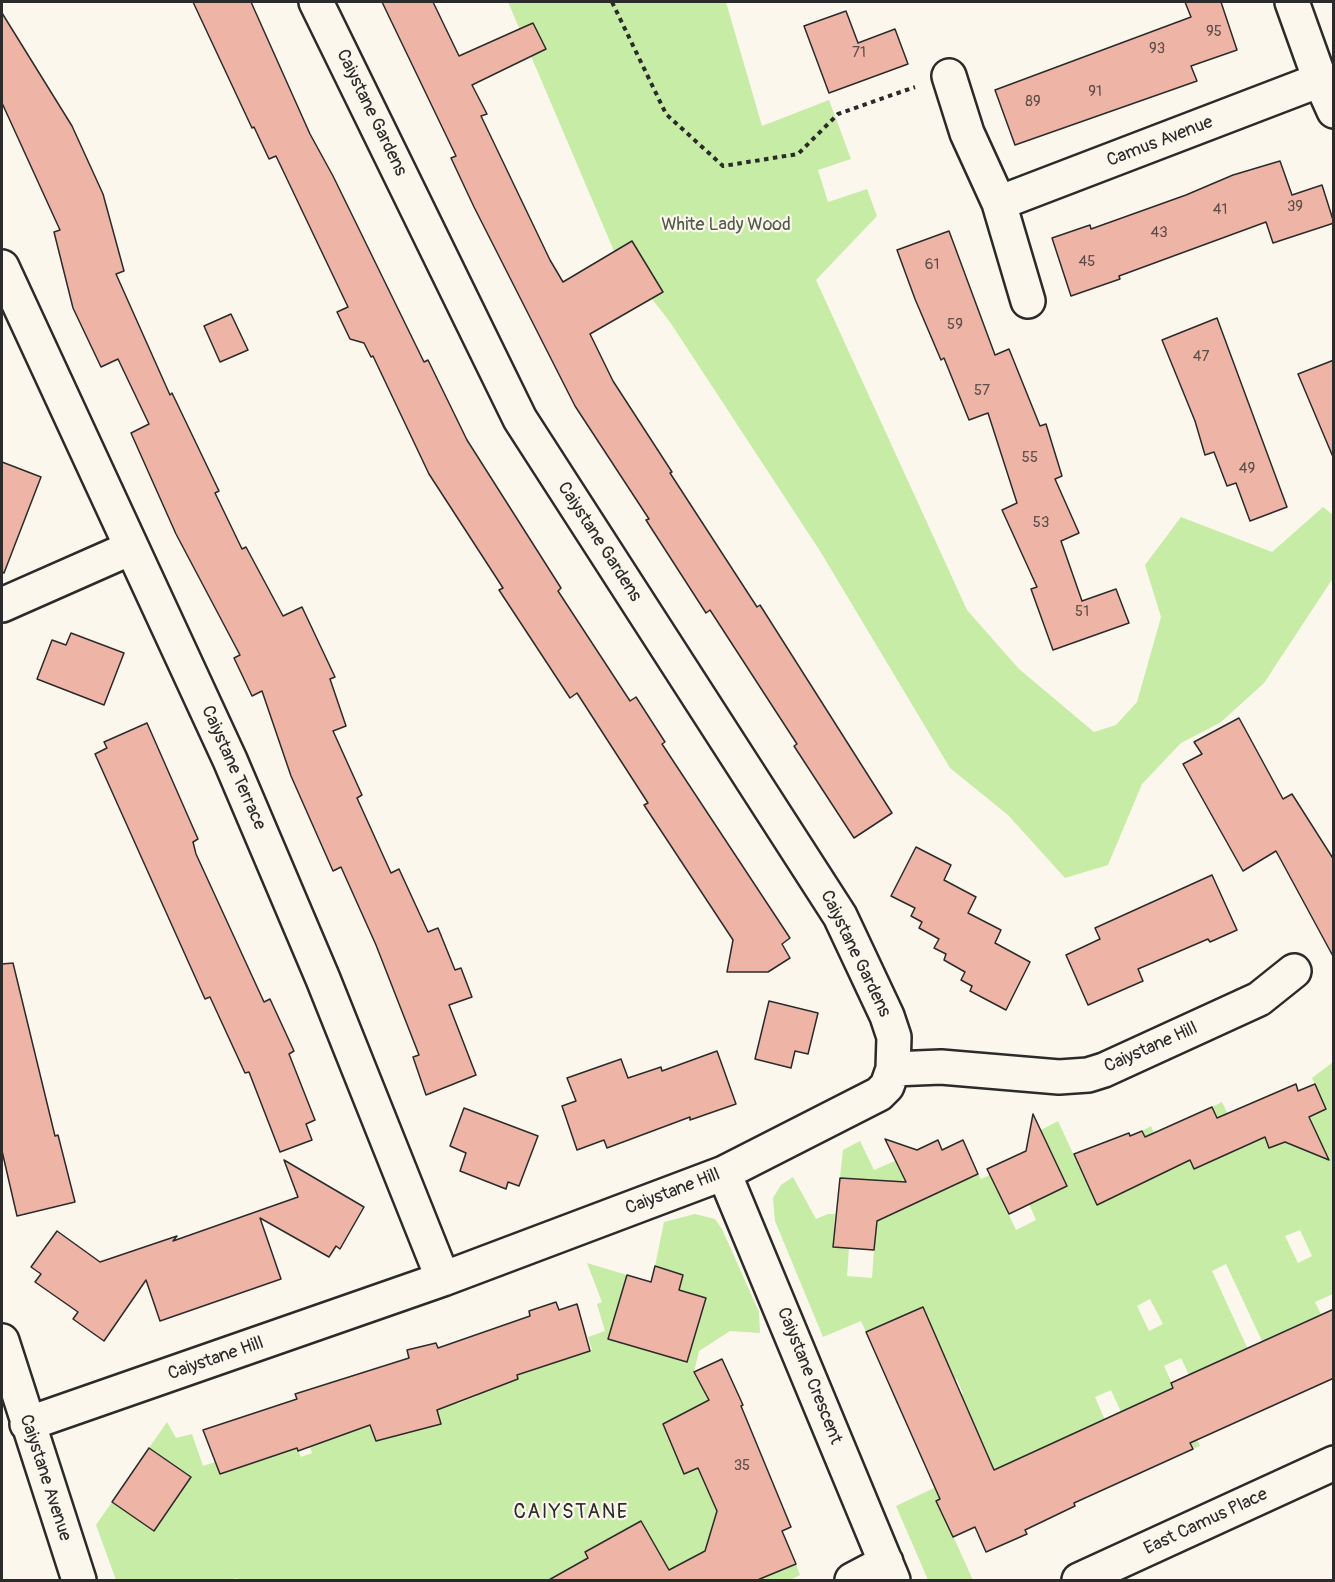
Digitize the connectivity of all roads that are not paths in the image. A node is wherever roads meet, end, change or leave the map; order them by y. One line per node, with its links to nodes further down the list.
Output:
1 (316, 2): 12 (street, Caiystane Gardens)
2 (1292, 2): 4 (street)
3 (949, 76): 6 (street)
4 (1320, 80): 5 (street); 6 (street, Camus Avenue)
5 (1334, 111)
6 (999, 203): 8 (street)
7 (2, 267): 9 (street, Caiystane Terrace)
8 (1028, 301)
9 (131, 548): 10 (street); 14 (street, Caiystane Terrace)
10 (2, 605)
11 (1294, 971): 12 (street, Caiystane Hill)
12 (893, 1069): 13 (street, Caiystane Hill)
13 (724, 1173): 14 (street, Caiystane Hill); 18 (street, Caiystane Crescent)
14 (442, 1279): 16 (street, Caiystane Hill)
15 (2, 1341): 16 (street, Caiystane Avenue)
16 (27, 1424): 19 (street, Caiystane Avenue)
17 (1334, 1463): 21 (street, East Camus Place)
18 (889, 1571): 20 (street)
19 (79, 1581)
20 (852, 1581)
21 (1079, 1581)

